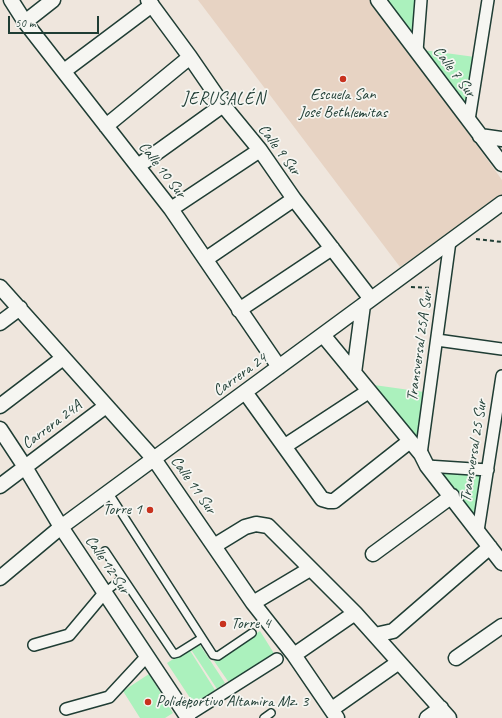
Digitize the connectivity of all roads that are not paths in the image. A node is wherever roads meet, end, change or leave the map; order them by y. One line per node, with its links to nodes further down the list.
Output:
1 (11, 0): 7 (street, Calle 10 Sur)
2 (53, 0): 7 (street)
3 (378, 0): 8 (street, Calle 7 Sur)
4 (421, 0): 8 (street)
5 (488, 0): 12 (street)
6 (150, 3): 9 (street, Calle 9 Sur); 10 (street)
7 (25, 22): 10 (street, Calle 10 Sur)
8 (417, 51): 12 (street, Calle 7 Sur)
9 (190, 57): 11 (street, Calle 9 Sur); 13 (street)
10 (64, 71): 13 (street, Calle 10 Sur)
11 (223, 105): 16 (street, Calle 9 Sur); 18 (street)
12 (469, 120): 14 (street, Calle 7 Sur)
13 (106, 126): 18 (street, Calle 10 Sur)
14 (480, 136): 15 (street); 17 (street, Calle 7 Sur)
15 (502, 139)
16 (260, 150): 19 (street, Calle 9 Sur); 21 (street)
17 (502, 164)
18 (138, 166): 21 (street, Calle 10 Sur)
19 (294, 199): 23 (street, Calle 9 Sur); 24 (street)
20 (502, 203): 22 (street, Carrera 24)
21 (171, 209): 24 (street, Calle 10 Sur)
22 (454, 239): 26 (street, Carrera 24); 31 (street, Transversal 25A Sur)
23 (332, 248): 26 (street, Calle 9 Sur); 28 (street)
24 (206, 260): 28 (street, Calle 10 Sur)
25 (0, 287): 27 (street, Calle 11 Sur)
26 (367, 302): 30 (street, Carrera 24); 35 (street)
27 (20, 308): 29 (street); 33 (street, Calle 11 Sur)
28 (239, 310): 34 (street, Calle 10 Sur)
29 (0, 323)
30 (323, 335): 34 (street, Carrera 24); 35 (street)
31 (437, 340): 32 (street); 46 (street, Transversal 25A Sur)
32 (502, 349)
33 (63, 358): 40 (street); 41 (street, Calle 11 Sur)
34 (279, 367): 38 (street, Carrera 24)
35 (354, 373): 37 (street)
36 (502, 376): 39 (street, Transversal 25 Sur)
37 (369, 391): 43 (street); 44 (street)
38 (245, 392): 44 (street); 45 (street, Carrera 24)
39 (501, 395): 48 (street, Transversal 25 Sur)
40 (0, 406)
41 (106, 406): 45 (street, Calle 11 Sur); 47 (street, Carrera 24A)
42 (0, 429): 47 (street, Calle 12 Sur)
43 (410, 441): 44 (street); 46 (street)
44 (285, 446)
45 (154, 459): 50 (street, Carrera 24); 54 (street, Calle 11 Sur)
46 (424, 460): 48 (street); 51 (street)
47 (25, 467): 49 (street, Carrera 24A); 52 (street, Calle 12 Sur)
48 (488, 470): 53 (street, Transversal 25 Sur)
49 (0, 486)
50 (108, 492): 52 (street, Carrera 24); 68 (lane)
51 (452, 496): 53 (street); 57 (street)
52 (61, 527): 60 (street, Carrera 24); 62 (street, Calle 12 Sur)
53 (478, 532): 55 (street)
54 (214, 546): 59 (street); 63 (street, Calle 11 Sur)
55 (490, 547): 58 (street); 67 (street)
56 (105, 551): 61 (lane)
57 (373, 554)
58 (502, 563)
59 (310, 569): 63 (street); 64 (street)
60 (0, 578)
61 (122, 578): 62 (lane); 68 (lane)
62 (105, 592): 69 (street); 71 (street, Calle 12 Sur)
63 (253, 603): 70 (street, Calle 11 Sur)
64 (355, 612): 67 (street); 70 (street)
65 (502, 626): 72 (street)
66 (252, 633): 68 (lane)
67 (375, 635): 74 (street)
68 (202, 638)
69 (34, 645)
70 (294, 655): 78 (street, Calle 11 Sur)
71 (147, 656): 75 (street); 79 (street, Calle 12 Sur)
72 (456, 658)
73 (277, 659): 79 (street)
74 (399, 662): 77 (street); 78 (street)
75 (66, 709)
76 (272, 713): 80 (lane)
77 (445, 713): 81 (street)
78 (334, 714)
79 (185, 716)
80 (264, 718)
81 (427, 718)

